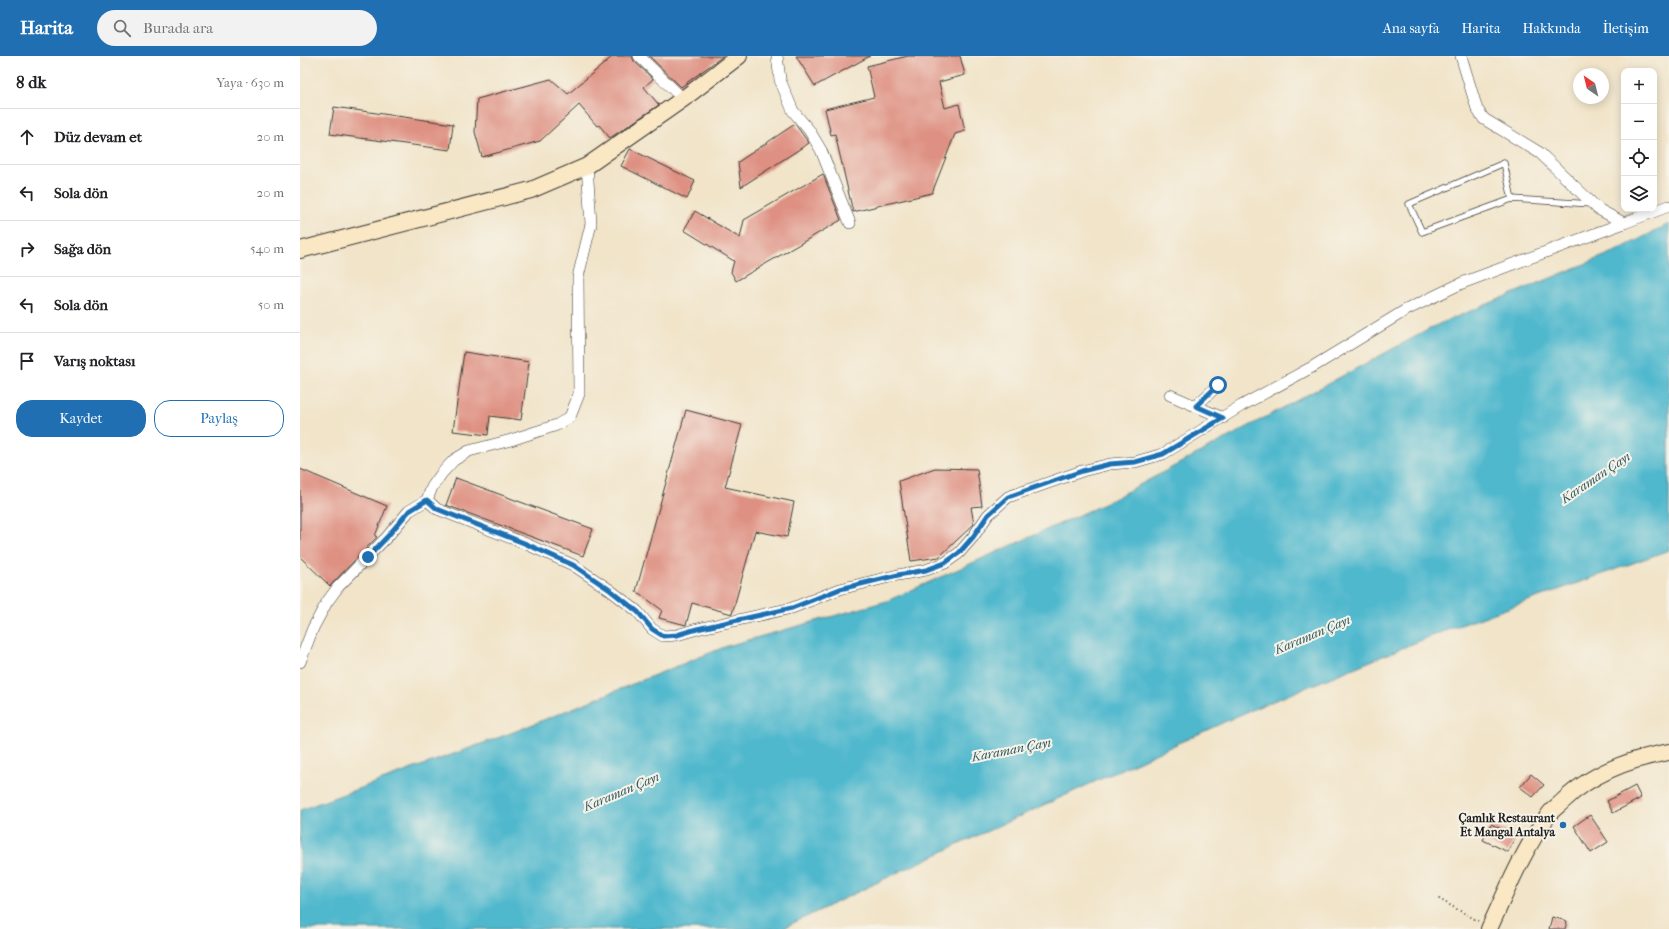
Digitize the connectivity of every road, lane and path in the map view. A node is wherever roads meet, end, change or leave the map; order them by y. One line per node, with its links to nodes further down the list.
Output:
1 (640, 56): 5 (street)
2 (739, 56): 5 (street)
3 (777, 56): 10 (street)
4 (1461, 56): 8 (street)
5 (682, 99): 6 (street)
6 (587, 166): 12 (street); 17 (street)
7 (1512, 199): 7 (lane); 8 (lane)
8 (1592, 204): 11 (street)
9 (1669, 206): 11 (street)
10 (850, 223)
11 (1624, 223): 16 (street)
12 (300, 250)
13 (1218, 385): 15 (street)
14 (1170, 395): 15 (street)
15 (1196, 406): 16 (street)
16 (1223, 418): 17 (street)
17 (427, 500): 18 (street)
18 (300, 662)
19 (1669, 752): 21 (street)
20 (1438, 900): 21 (path)
21 (1489, 928)

